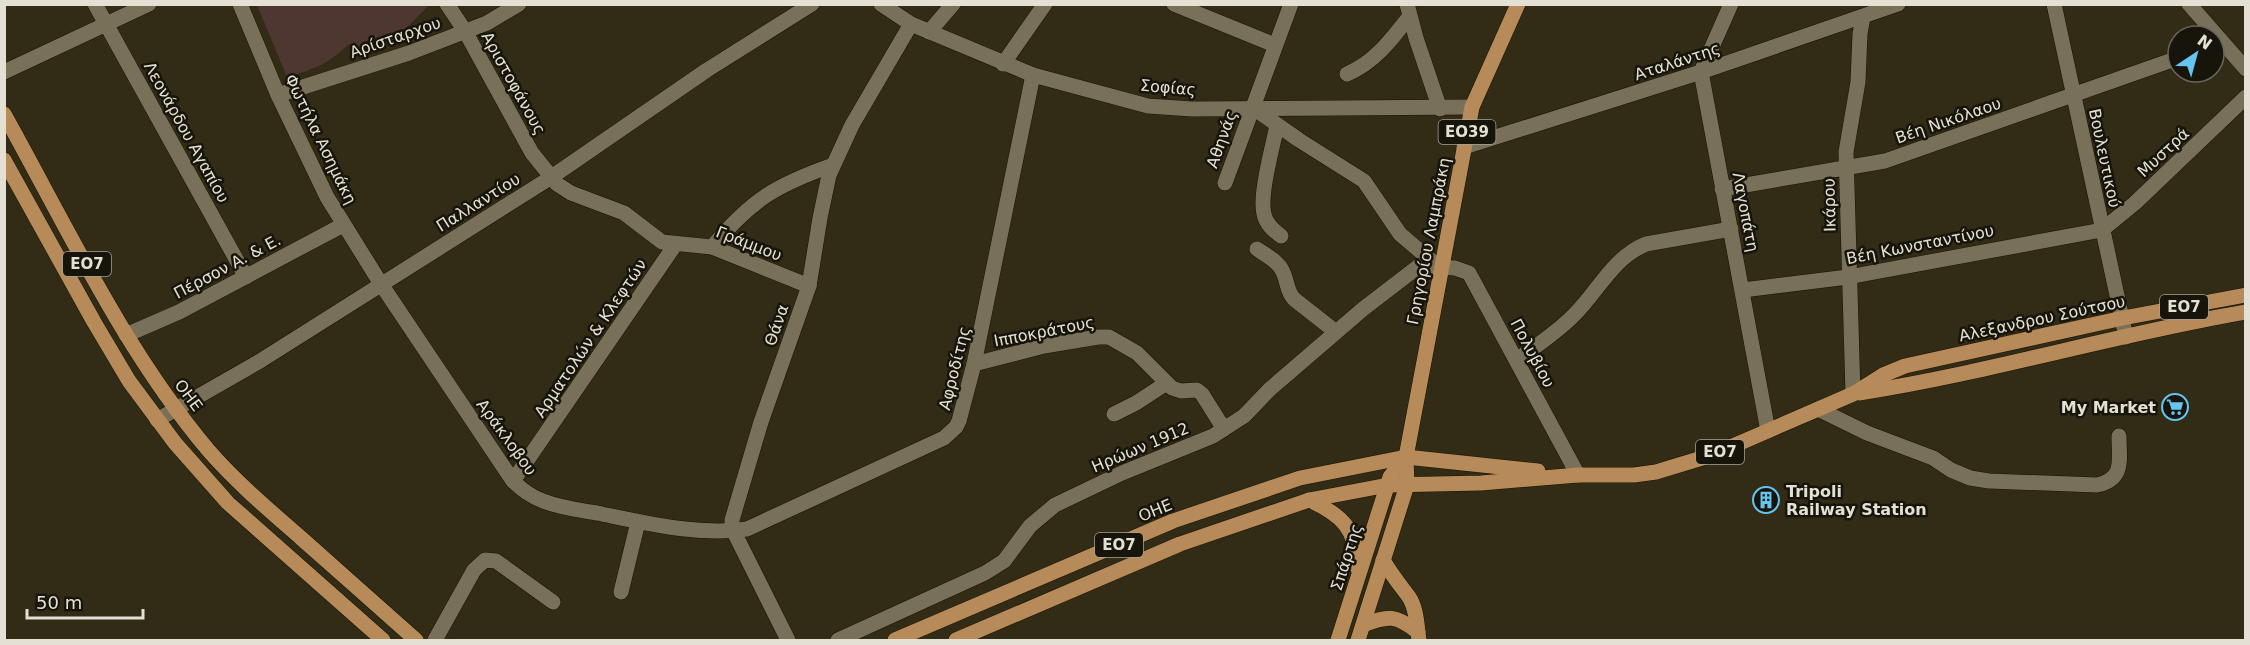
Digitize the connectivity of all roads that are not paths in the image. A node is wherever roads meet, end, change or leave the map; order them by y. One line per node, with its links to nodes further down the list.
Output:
1 (95, 4): 22 (street, Λεονάρδου Αγαπίου)
2 (149, 4): 22 (street)
3 (240, 4): 34 (street, Φωτήλα Ασημάκη)
4 (447, 4): 23 (street, Αριστοφάνους)
5 (519, 4): 23 (street, Αρίσταρχου)
6 (812, 4): 46 (street, Παλλαντίου)
7 (881, 4): 20 (street, Σοφίας)
8 (953, 4): 24 (street)
9 (1045, 4): 28 (street)
10 (1174, 4): 17 (street)
11 (1291, 4): 25 (street, Αθηνάς)
12 (1518, 4): 38 (main road, Γρηγορίου Λαμπράκη / ΕΟ39)
13 (1731, 4): 31 (street)
14 (1898, 4): 19 (street, Αταλάντης)
15 (2054, 4): 35 (street, Βουλευτικού)
16 (2188, 4): 21 (street)
17 (1198, 9): 25 (street)
18 (1408, 11): 32 (street); 39 (street)
19 (1863, 17): 31 (street, Αταλάντης); 45 (street, Ικάρου)
20 (911, 24): 24 (street, Σοφίας); 44 (street, Θάνα)
21 (2203, 24)
22 (107, 25): 30 (street); 57 (street, Λεονάρδου Αγαπίου)
23 (465, 31): 34 (street, Αρίσταρχου); 46 (street, Αριστοφάνους)
24 (929, 32): 28 (street, Σοφίας)
25 (1275, 45): 37 (street, Αθηνάς)
26 (2226, 51): 29 (street)
27 (2166, 62): 35 (street, Βέη Νικόλαου)
28 (1003, 64): 33 (street, Σοφίας)
29 (2246, 69)
30 (4, 72)
31 (1701, 72): 42 (street, Αταλάντης); 48 (street, Λαγοπάτη)
32 (1347, 74)
33 (1033, 75): 37 (street, Σοφίας); 69 (street, Αφροδίτης)
34 (278, 95): 49 (street, Φωτήλα Ασημάκη)
35 (2073, 96): 45 (street, Βέη Νικόλαου); 51 (street, Βουλευτικού)
36 (2246, 97): 51 (street, Μυστρά)
37 (1252, 107): 39 (street, Σοφίας); 41 (street); 47 (street, Αθηνάς)
38 (1472, 107): 39 (street, Σοφίας); 42 (main road, Γρηγορίου Λαμπράκη / ΕΟ39)
39 (1440, 109)
40 (4, 114): 66 (main road, ΟΗΕ / ΕΟ7)
41 (1277, 125): 52 (street); 56 (street)
42 (1464, 147): 56 (main road, Γρηγορίου Λαμπράκη / ΕΟ39)
43 (4, 160): 75 (main road, ΕΟ7)
44 (833, 165): 54 (street); 60 (street, Θάνα)
45 (1846, 169): 48 (street, Βέη Νικόλαου); 58 (street, Ικάρου)
46 (550, 178): 53 (street, Γράμμου); 59 (street, Παλλαντίου)
47 (1225, 183)
48 (1722, 189): 50 (street, Λαγοπάτη)
49 (343, 225): 57 (street, Πέρσον Α. & Ε.); 59 (street, Φωτήλα Ασημάκη)
50 (1731, 229): 61 (street, Λαγοπάτη); 68 (street)
51 (2102, 230): 58 (street, Βέη Κωνσταντίνου); 64 (street, Βουλευτικού)
52 (1281, 236)
53 (675, 244): 54 (street, Γράμμου); 81 (street, Αρματολών & Κλεφτών)
54 (712, 247): 60 (street, Γράμμου)
55 (1257, 249): 65 (street)
56 (1441, 268): 65 (street, Ηρώων 1912); 68 (street, Πολυβίου); 79 (main road, Γρηγορίου Λαμπράκη / ΕΟ39)
57 (246, 277): 66 (street, Πέρσον Α. & Ε.)
58 (1848, 277): 61 (street, Βέη Κωνσταντίνου); 71 (street, Ικάρου)
59 (381, 284): 72 (street, Παλλαντίου); 81 (street, Αράκλοβου)
60 (809, 286): 86 (street, Θάνα)
61 (1743, 290): 77 (street, Λαγοπάτη)
62 (2246, 295): 64 (main road, Αλεξανδρου Σούτσου / ΕΟ7)
63 (2246, 312): 67 (main road, Αλεξανδρου Σούτσου / ΕΟ7)
64 (2123, 318): 67 (street, Βουλευτικού); 71 (main road, Αλεξανδρου Σούτσου / ΕΟ7)
65 (1336, 332): 76 (street, Ηρώων 1912)
66 (126, 335): 72 (main road, ΟΗΕ / ΕΟ7)
67 (2126, 337): 71 (main road, Αλεξανδρου Σούτσου / ΕΟ7)
68 (1517, 360): 80 (street, Πολυβίου)
69 (974, 364): 70 (street, Ιπποκράτους); 86 (street, Αφροδίτης)
70 (1165, 384): 74 (street); 76 (street)
71 (1853, 394): 73 (main road, Αλεξανδρου Σούτσου / ΕΟ7)
72 (176, 409): 75 (street, Παλλαντίου); 94 (main road, ΟΗΕ / ΕΟ7)
73 (1818, 409): 77 (main road, Αλεξανδρου Σούτσου / ΕΟ7); 78 (street)
74 (1114, 414)
75 (157, 420): 93 (main road, ΕΟ7)
76 (1224, 429): 97 (street, Ηρώων 1912)
77 (1768, 431): 80 (main road, Αλεξανδρου Σούτσου / ΕΟ7)
78 (2119, 436)
79 (1406, 457): 80 (main road, Αλεξανδρου Σούτσου / ΕΟ7); 82 (main road, ΕΟ39); 83 (main road, ΕΟ39); 98 (main road, ΟΗΕ / ΕΟ7)
80 (1578, 476): 82 (main road, Αλεξανδρου Σούτσου / ΕΟ7)
81 (513, 481): 85 (street, Αράκλοβου)
82 (1407, 484): 83 (main road, ΕΟ7); 87 (main road, ΕΟ39)
83 (1388, 485): 84 (main road, ΕΟ7); 88 (main road, Σπάρτης / ΕΟ39)
84 (1309, 500): 88 (main road); 99 (main road, ΕΟ7)
85 (638, 522): 86 (street, Αράκλοβου); 89 (street)
86 (734, 531): 96 (street)
87 (1383, 560): 91 (main road, ΕΟ39); 92 (main road)
88 (1357, 582): 100 (main road, Σπάρτης / ΕΟ39)
89 (621, 592)
90 (553, 602): 95 (street)
91 (1363, 625): 92 (main road); 101 (main road, ΕΟ39)
92 (1418, 637)
93 (383, 640)
94 (416, 640)
95 (435, 640)
96 (788, 640)
97 (838, 640)
98 (895, 640)
99 (956, 640)
100 (1338, 640)
101 (1358, 640)

